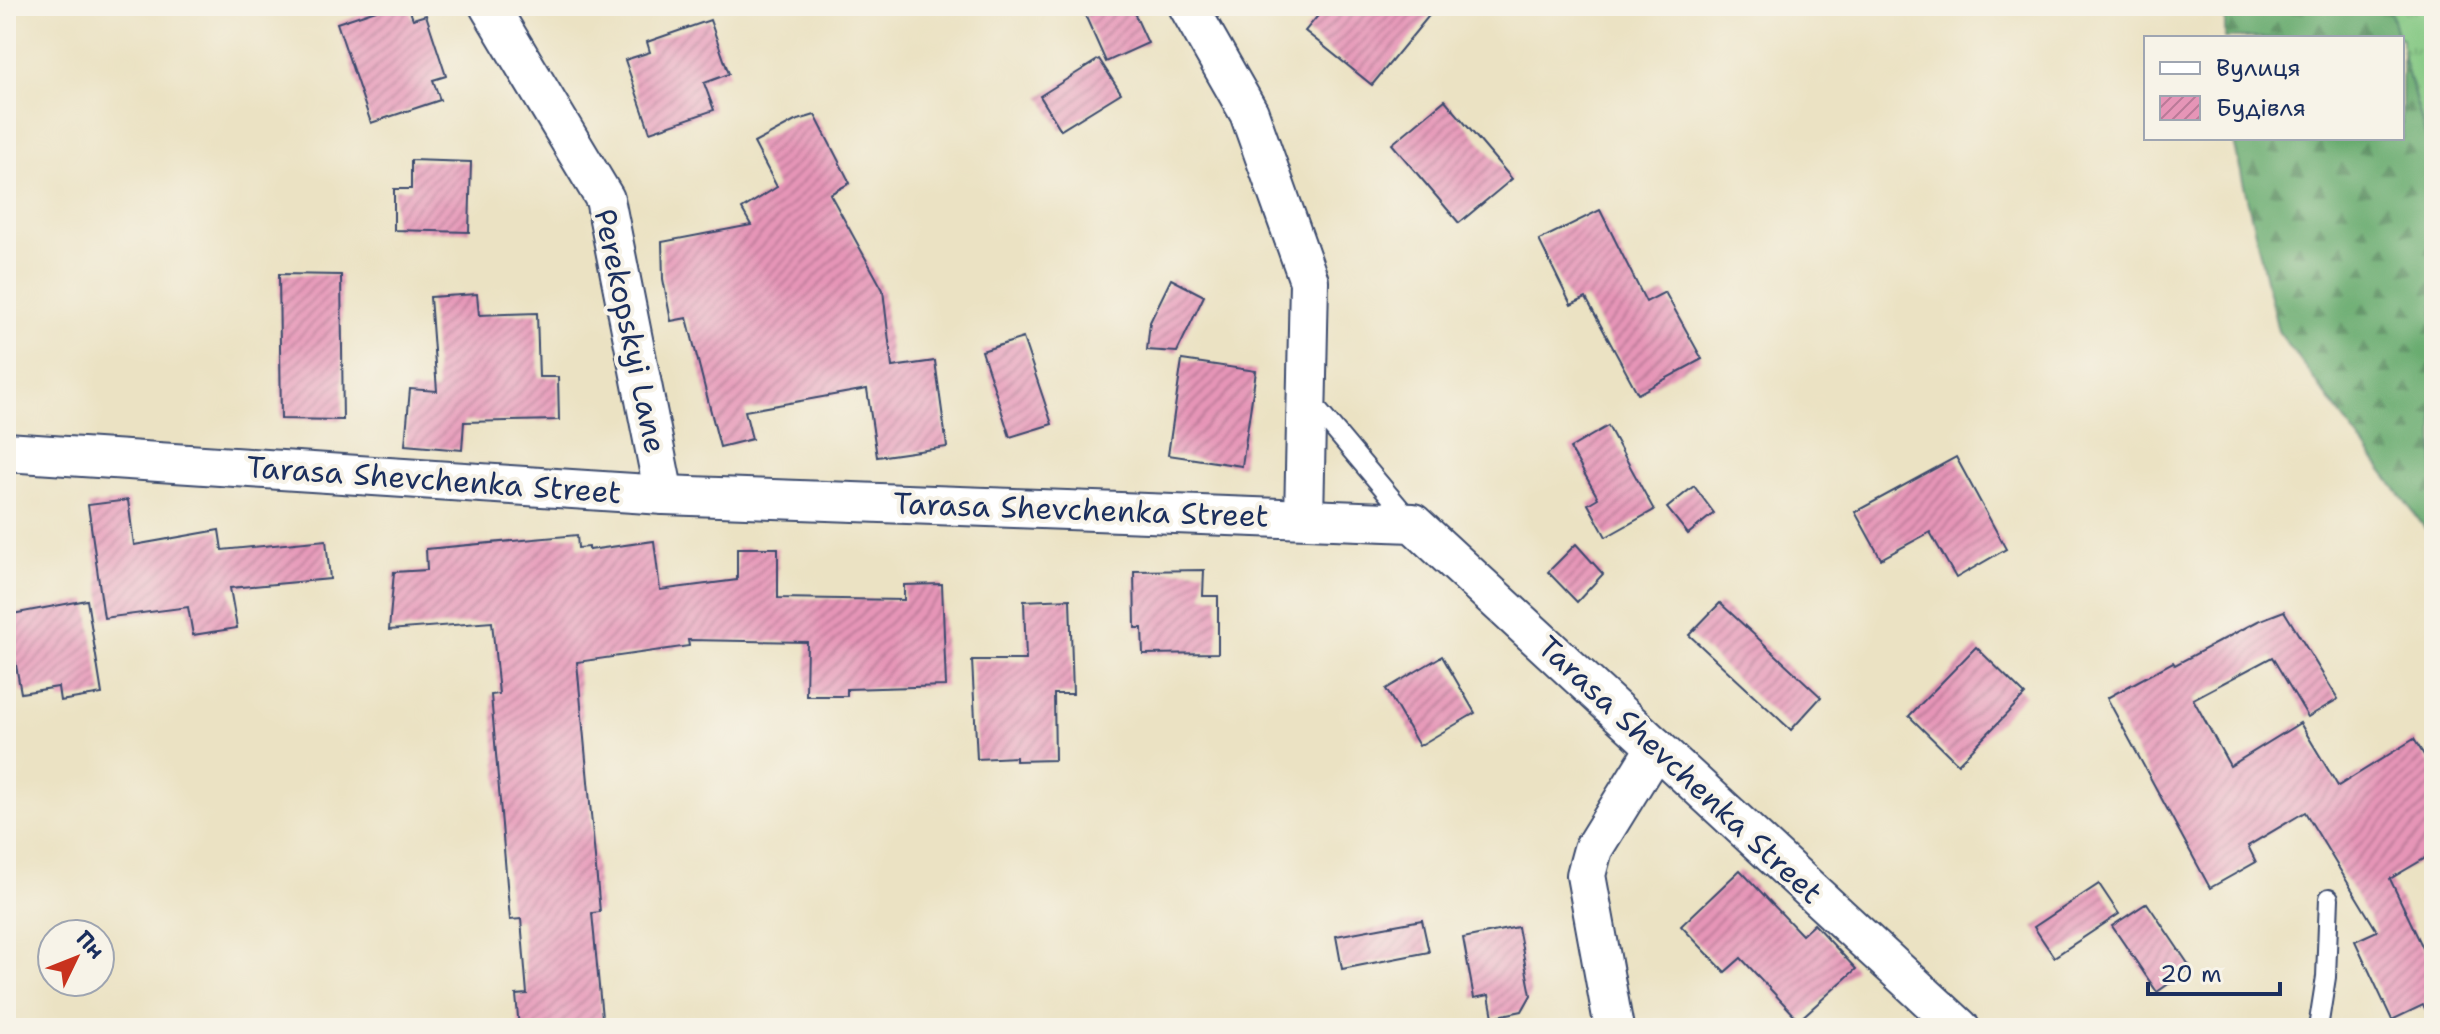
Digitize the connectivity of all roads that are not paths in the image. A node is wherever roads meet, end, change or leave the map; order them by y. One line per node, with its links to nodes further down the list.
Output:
1 (489, 6): 5 (street, Perekopskyi Lane)
2 (1188, 6): 3 (street)
3 (1306, 397): 6 (street); 7 (lane)
4 (6, 452): 5 (street, Tarasa Shevchenka Street)
5 (664, 495): 6 (street, Tarasa Shevchenka Street)
6 (1304, 518): 7 (street, Tarasa Shevchenka Street)
7 (1413, 523): 8 (street, Tarasa Shevchenka Street)
8 (1656, 747): 10 (street); 11 (street, Tarasa Shevchenka Street)
9 (2329, 898): 12 (lane)
10 (1614, 1028)
11 (1960, 1028)
12 (2318, 1028)

